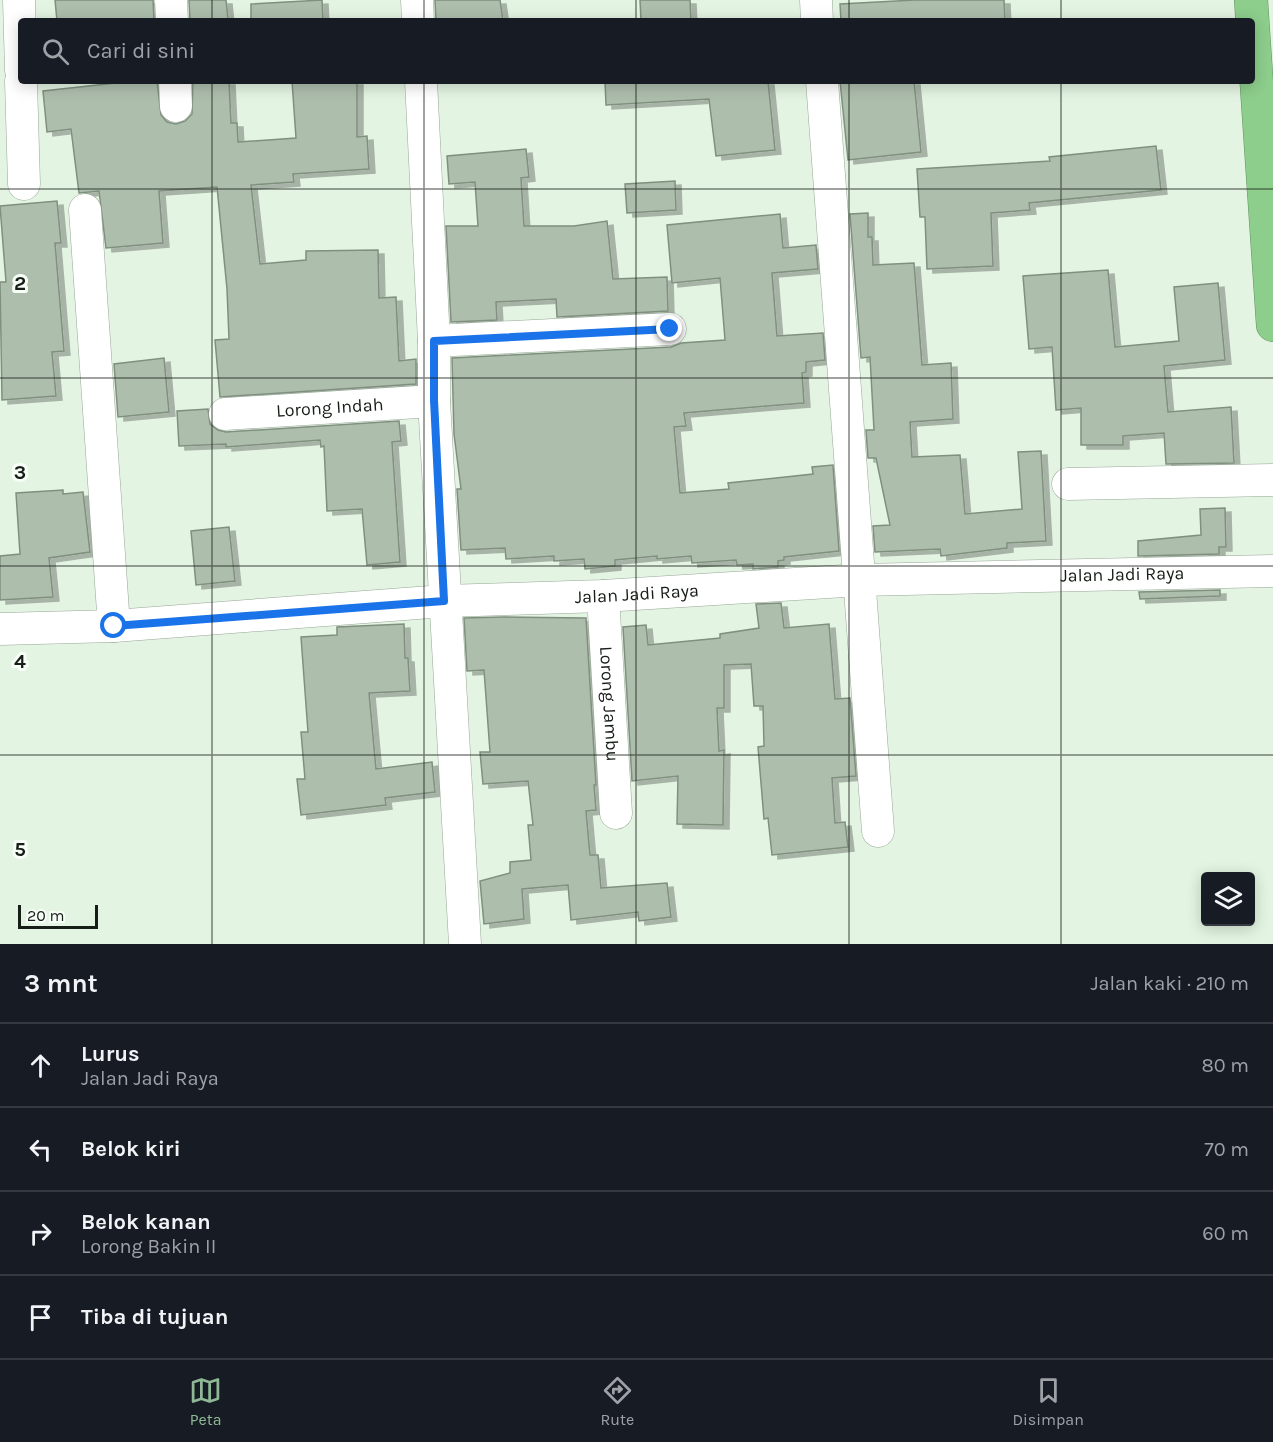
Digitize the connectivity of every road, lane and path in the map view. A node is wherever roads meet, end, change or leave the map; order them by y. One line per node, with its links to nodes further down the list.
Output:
1 (19, 0): 6 (street)
2 (171, 0): 7 (street)
3 (417, 0): 8 (street)
4 (816, 0): 9 (street)
5 (1251, 0): 10 (highway)
6 (20, 18)
7 (172, 18)
8 (418, 18)
9 (817, 18)
10 (1252, 18)
11 (1255, 59): 17 (highway)
12 (21, 84): 15 (street)
13 (421, 84): 19 (street)
14 (822, 84): 25 (street)
15 (24, 184)
16 (85, 210): 28 (street)
17 (1273, 325)
18 (670, 329): 19 (street)
19 (434, 341): 20 (street)
20 (434, 400): 21 (street, Lorong Indah); 27 (street)
21 (225, 414)
22 (1273, 480): 23 (street)
23 (1068, 484)
24 (1273, 571): 25 (street, Jalan Jadi Raya)
25 (860, 580): 26 (street, Jalan Jadi Raya); 31 (street)
26 (603, 596): 27 (street, Jalan Jadi Raya); 30 (street, Lorong Jambu)
27 (444, 601): 28 (street, Jalan Jadi Raya); 32 (street)
28 (114, 626): 29 (street, Jalan Jadi Raya)
29 (0, 628)
30 (616, 813)
31 (878, 831)
32 (465, 944)

